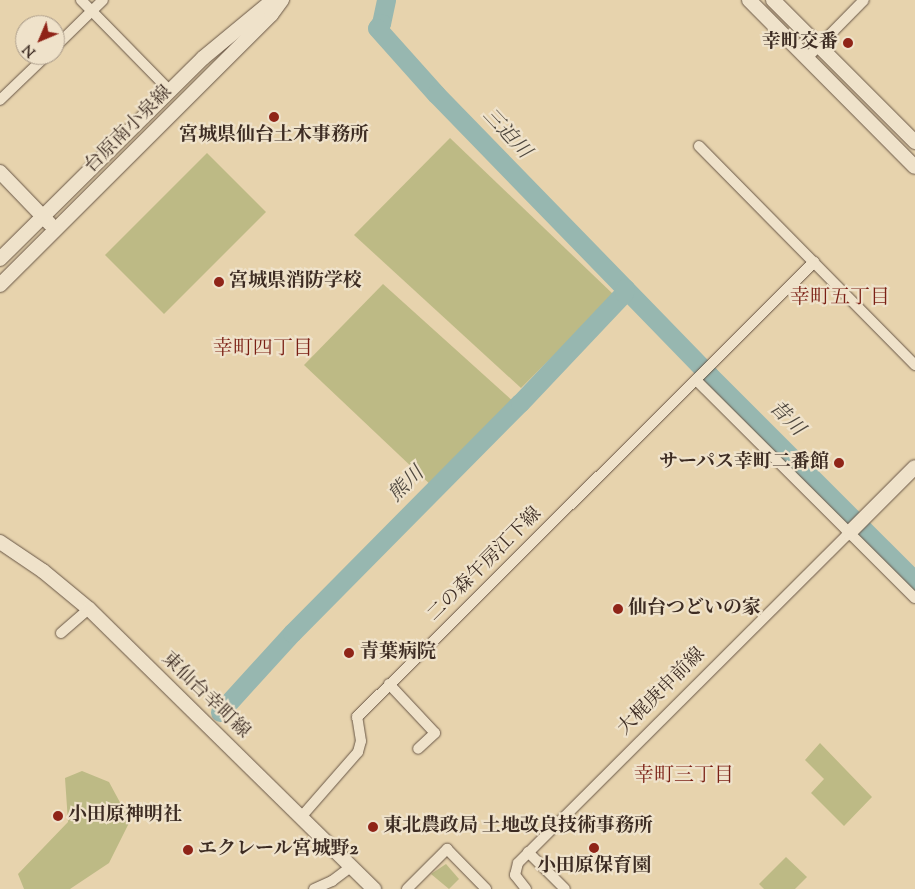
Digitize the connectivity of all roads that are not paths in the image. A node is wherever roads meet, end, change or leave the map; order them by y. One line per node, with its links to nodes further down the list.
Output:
1 (81, 0): 8 (street)
2 (103, 0): 8 (street)
3 (273, 0): 13 (street)
4 (282, 0): 20 (street, 台原南小泉線)
5 (749, 0): 11 (street)
6 (773, 0): 10 (street)
7 (864, 0): 10 (street)
8 (92, 11): 9 (street); 13 (street)
9 (65, 37)
10 (819, 46): 11 (street); 15 (street)
11 (807, 58): 17 (street)
12 (37, 65): 14 (street)
13 (170, 90): 19 (street)
14 (0, 100)
15 (915, 142)
16 (698, 146): 22 (street)
17 (915, 167)
18 (0, 172): 19 (street)
19 (44, 218): 20 (street); 21 (street)
20 (56, 230): 23 (street, 台原南小泉線)
21 (0, 259)
22 (814, 262): 24 (street); 25 (street, 二の森午房江下線)
23 (0, 285)
24 (915, 364)
25 (699, 377): 27 (street); 32 (street, 二の森午房江下線)
26 (915, 466): 27 (street, 大梶庚申前線)
27 (856, 527): 29 (street); 35 (street, 大梶庚申前線)
28 (0, 542): 30 (street, 東仙台幸町線)
29 (915, 598)
30 (90, 609): 31 (street); 34 (street, 東仙台幸町線)
31 (61, 632)
32 (389, 684): 33 (street); 34 (street, 二の森午房江下線)
33 (418, 749)
34 (302, 816): 36 (street, 東仙台幸町線)
35 (528, 852): 41 (street, 大梶庚申前線); 42 (street)
36 (352, 866): 37 (street); 38 (street, 東仙台幸町線)
37 (314, 889)
38 (374, 889)
39 (407, 889): 40 (street)
40 (486, 889)
41 (526, 889)
42 (565, 889)

